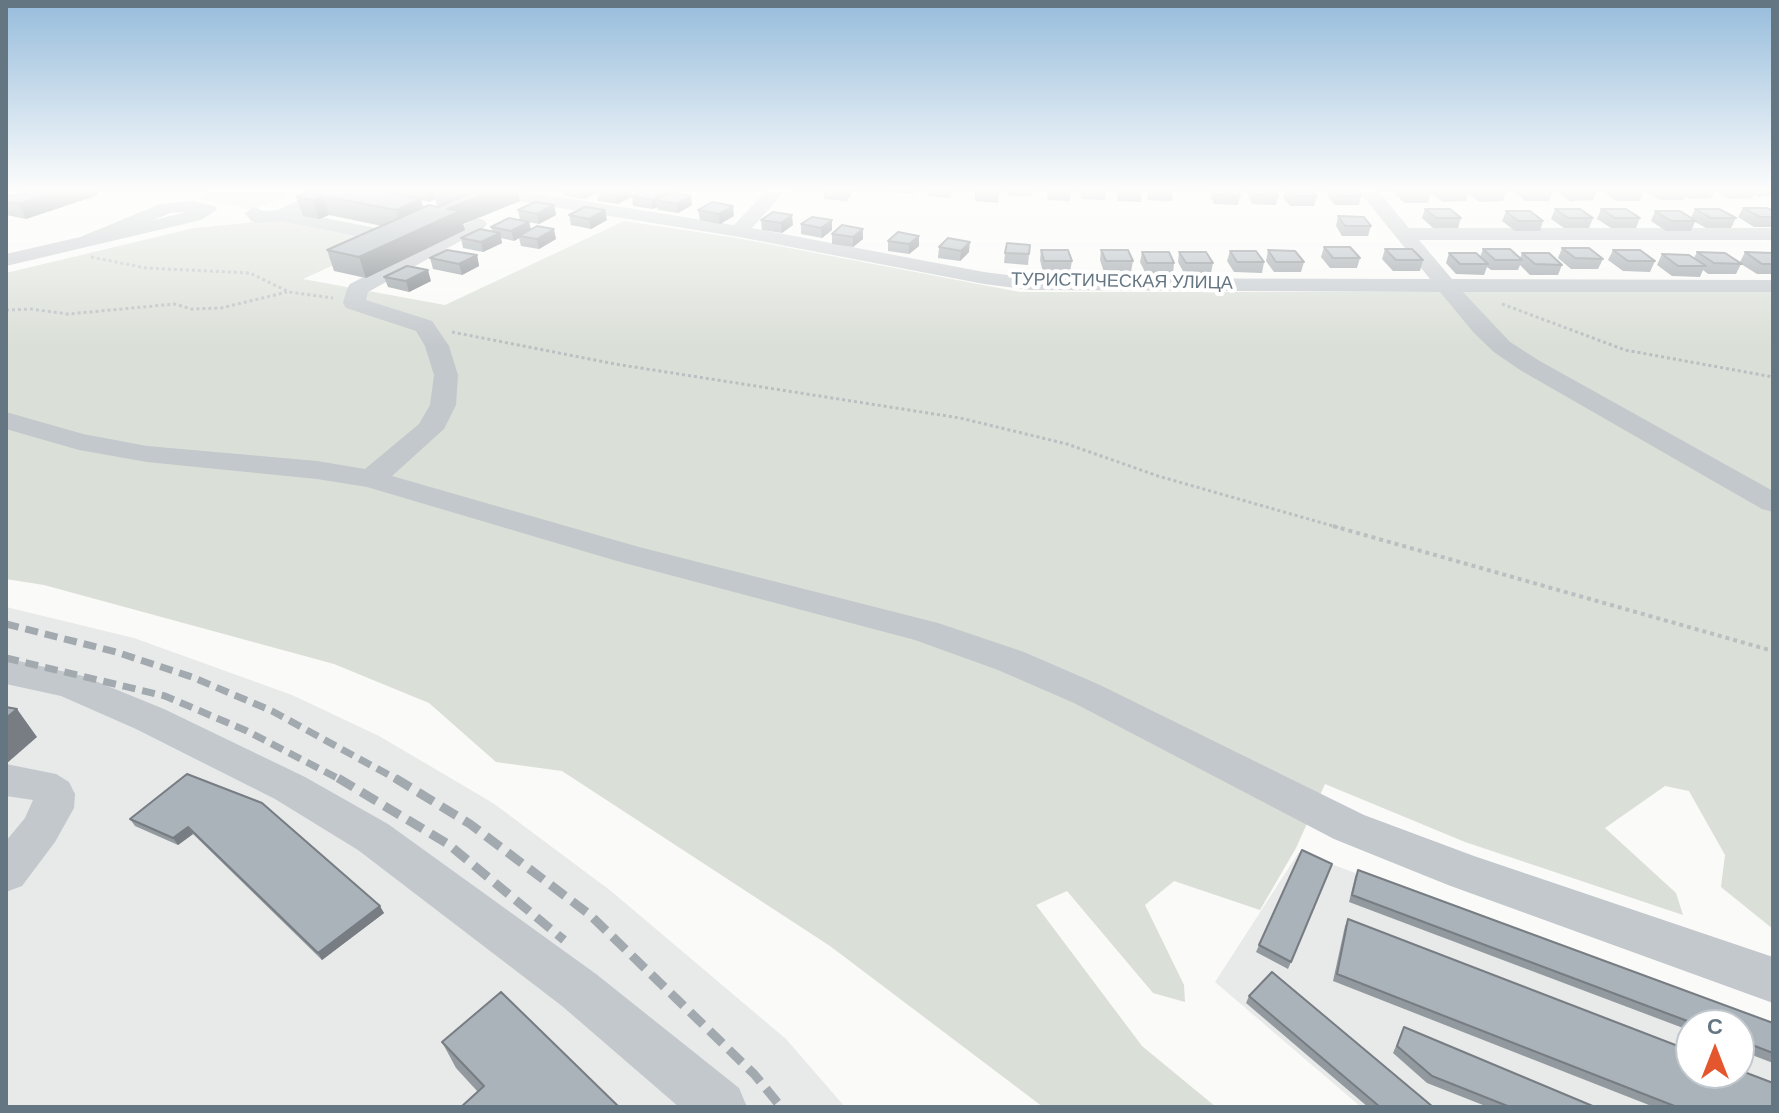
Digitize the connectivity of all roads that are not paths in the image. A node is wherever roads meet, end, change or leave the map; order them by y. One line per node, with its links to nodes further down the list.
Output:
1 (77, 242): 5 (street)
2 (444, 242): 9 (street)
3 (796, 242): 6 (street, ТУРИСТИЧЕСКАЯ УЛИЦА)
4 (1412, 242): 6 (street)
5 (13, 255)
6 (1448, 286): 7 (street, ТУРИСТИЧЕСКАЯ УЛИЦА); 10 (street)
7 (1773, 286)
8 (6, 420): 9 (street)
9 (371, 479): 14 (street)
10 (1773, 503)
11 (6, 671): 15 (street)
12 (6, 780): 13 (street)
13 (6, 873)
14 (1773, 980)
15 (720, 1107)

